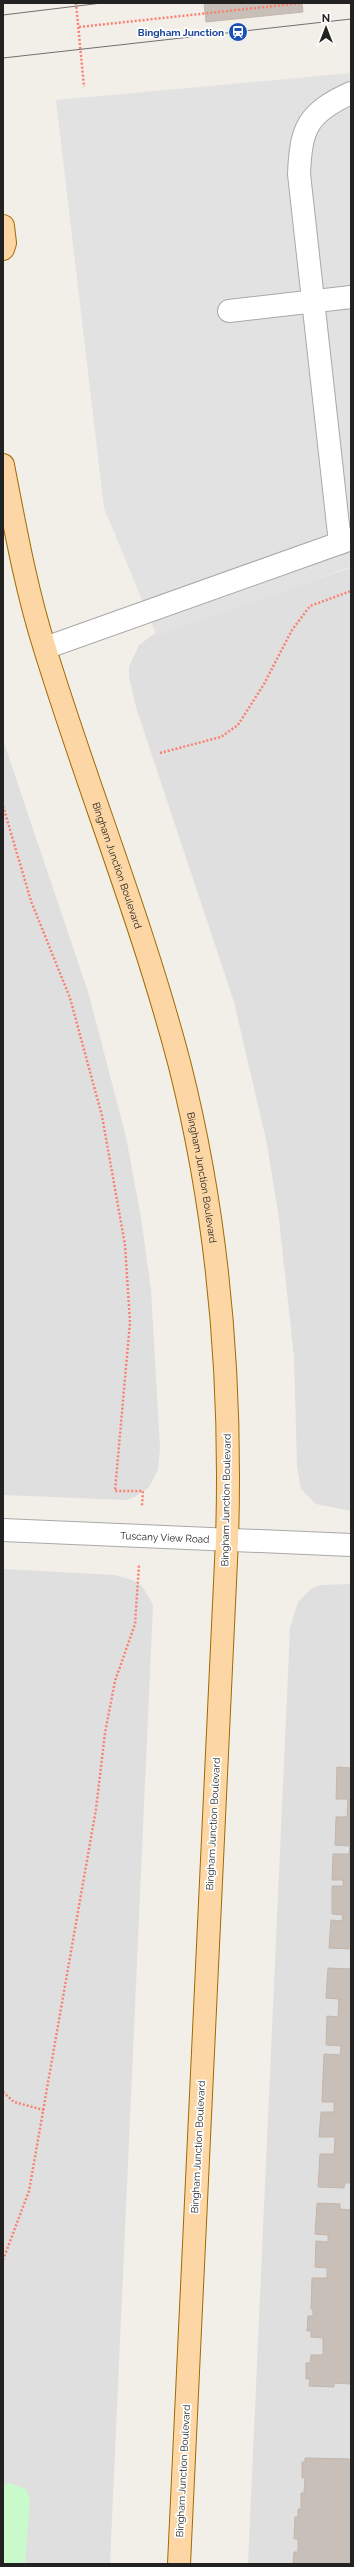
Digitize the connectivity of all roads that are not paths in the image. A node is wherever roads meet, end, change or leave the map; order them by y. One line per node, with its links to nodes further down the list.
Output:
1 (351, 93): 5 (street)
2 (3, 226): 3 (main road)
3 (3, 249)
4 (351, 297): 5 (street)
5 (313, 301): 6 (street); 8 (street)
6 (229, 311)
7 (3, 465): 9 (main road, Bingham Junction Boulevard)
8 (345, 541): 9 (street)
9 (45, 648): 11 (main road, Bingham Junction Boulevard)
10 (3, 1530): 11 (street, Tuscany View Road)
11 (227, 1540): 12 (street, Tuscany View Road); 13 (main road, Bingham Junction Boulevard)
12 (351, 1545)
13 (179, 2564)

